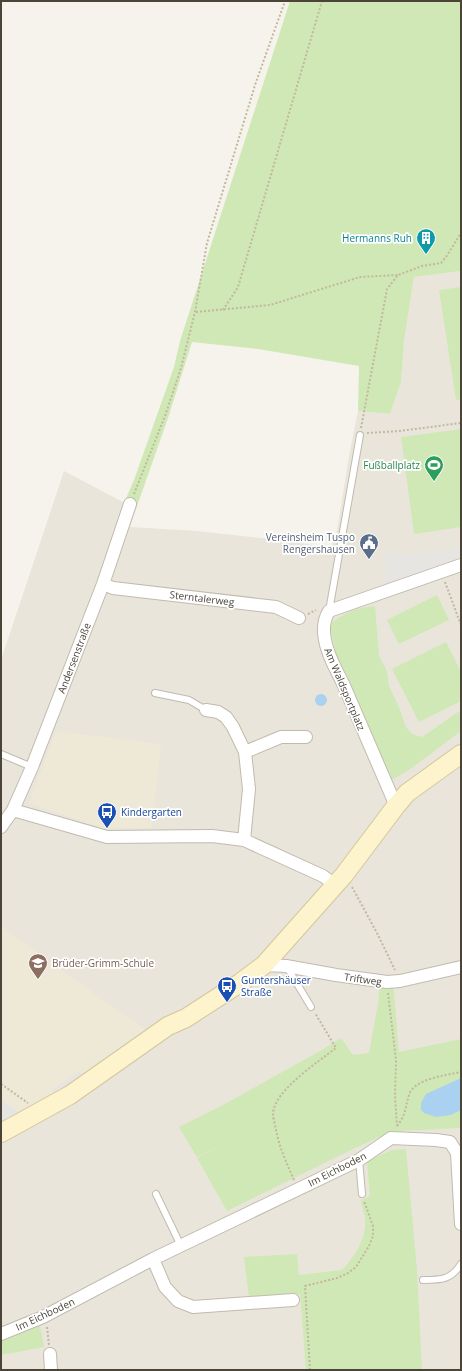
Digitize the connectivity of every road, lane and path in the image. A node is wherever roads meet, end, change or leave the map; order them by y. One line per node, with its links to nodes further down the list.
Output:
1 (285, 1): 6 (path)
2 (322, 1): 5 (path)
3 (461, 233): 4 (path)
4 (398, 275): 5 (path); 8 (path)
5 (223, 310): 6 (path)
6 (196, 312): 9 (path)
7 (461, 422): 8 (path)
8 (360, 435): 13 (lane)
9 (130, 504): 12 (street, Andersenstraße)
10 (461, 565): 11 (street)
11 (441, 572): 13 (street); 15 (path)
12 (103, 584): 14 (street, Sterntalerweg); 22 (street, Andersenstraße)
13 (330, 611): 14 (path); 23 (street, Am Waldsportplatz)
14 (300, 618)
15 (461, 625)
16 (155, 693): 17 (lane)
17 (206, 710): 19 (street)
18 (306, 736): 19 (street)
19 (245, 752): 26 (street)
20 (1, 754): 22 (lane)
21 (461, 754): 23 (street)
22 (32, 766): 24 (street, Andersenstraße)
23 (396, 806): 27 (street)
24 (13, 810): 25 (street, Andersenstraße); 26 (street)
25 (1, 827)
26 (244, 840): 27 (street)
27 (340, 880): 28 (street); 31 (path)
28 (264, 965): 29 (street, Triftweg); 36 (street)
29 (286, 966): 32 (street, Triftweg); 33 (lane)
30 (461, 968): 31 (street, Triftweg)
31 (400, 980): 32 (street, Triftweg)
32 (387, 982): 37 (path)
33 (311, 1007): 40 (path)
34 (461, 1072): 37 (path)
35 (1, 1084): 36 (path)
36 (40, 1112): 38 (street)
37 (398, 1132): 39 (street, Im Eichboden); 43 (street, Im Eichboden)
38 (1, 1133)
39 (359, 1160): 40 (street, Im Eichboden); 42 (lane)
40 (298, 1189): 44 (street, Im Eichboden)
41 (156, 1194): 44 (lane)
42 (362, 1194): 53 (path)
43 (461, 1224)
44 (181, 1246): 45 (street, Im Eichboden)
45 (153, 1259): 48 (street); 50 (street, Im Eichboden)
46 (461, 1264): 47 (lane)
47 (423, 1280)
48 (293, 1300)
49 (46, 1326): 51 (path)
50 (1, 1334)
51 (50, 1354): 52 (street)
52 (51, 1370)
53 (310, 1370)

